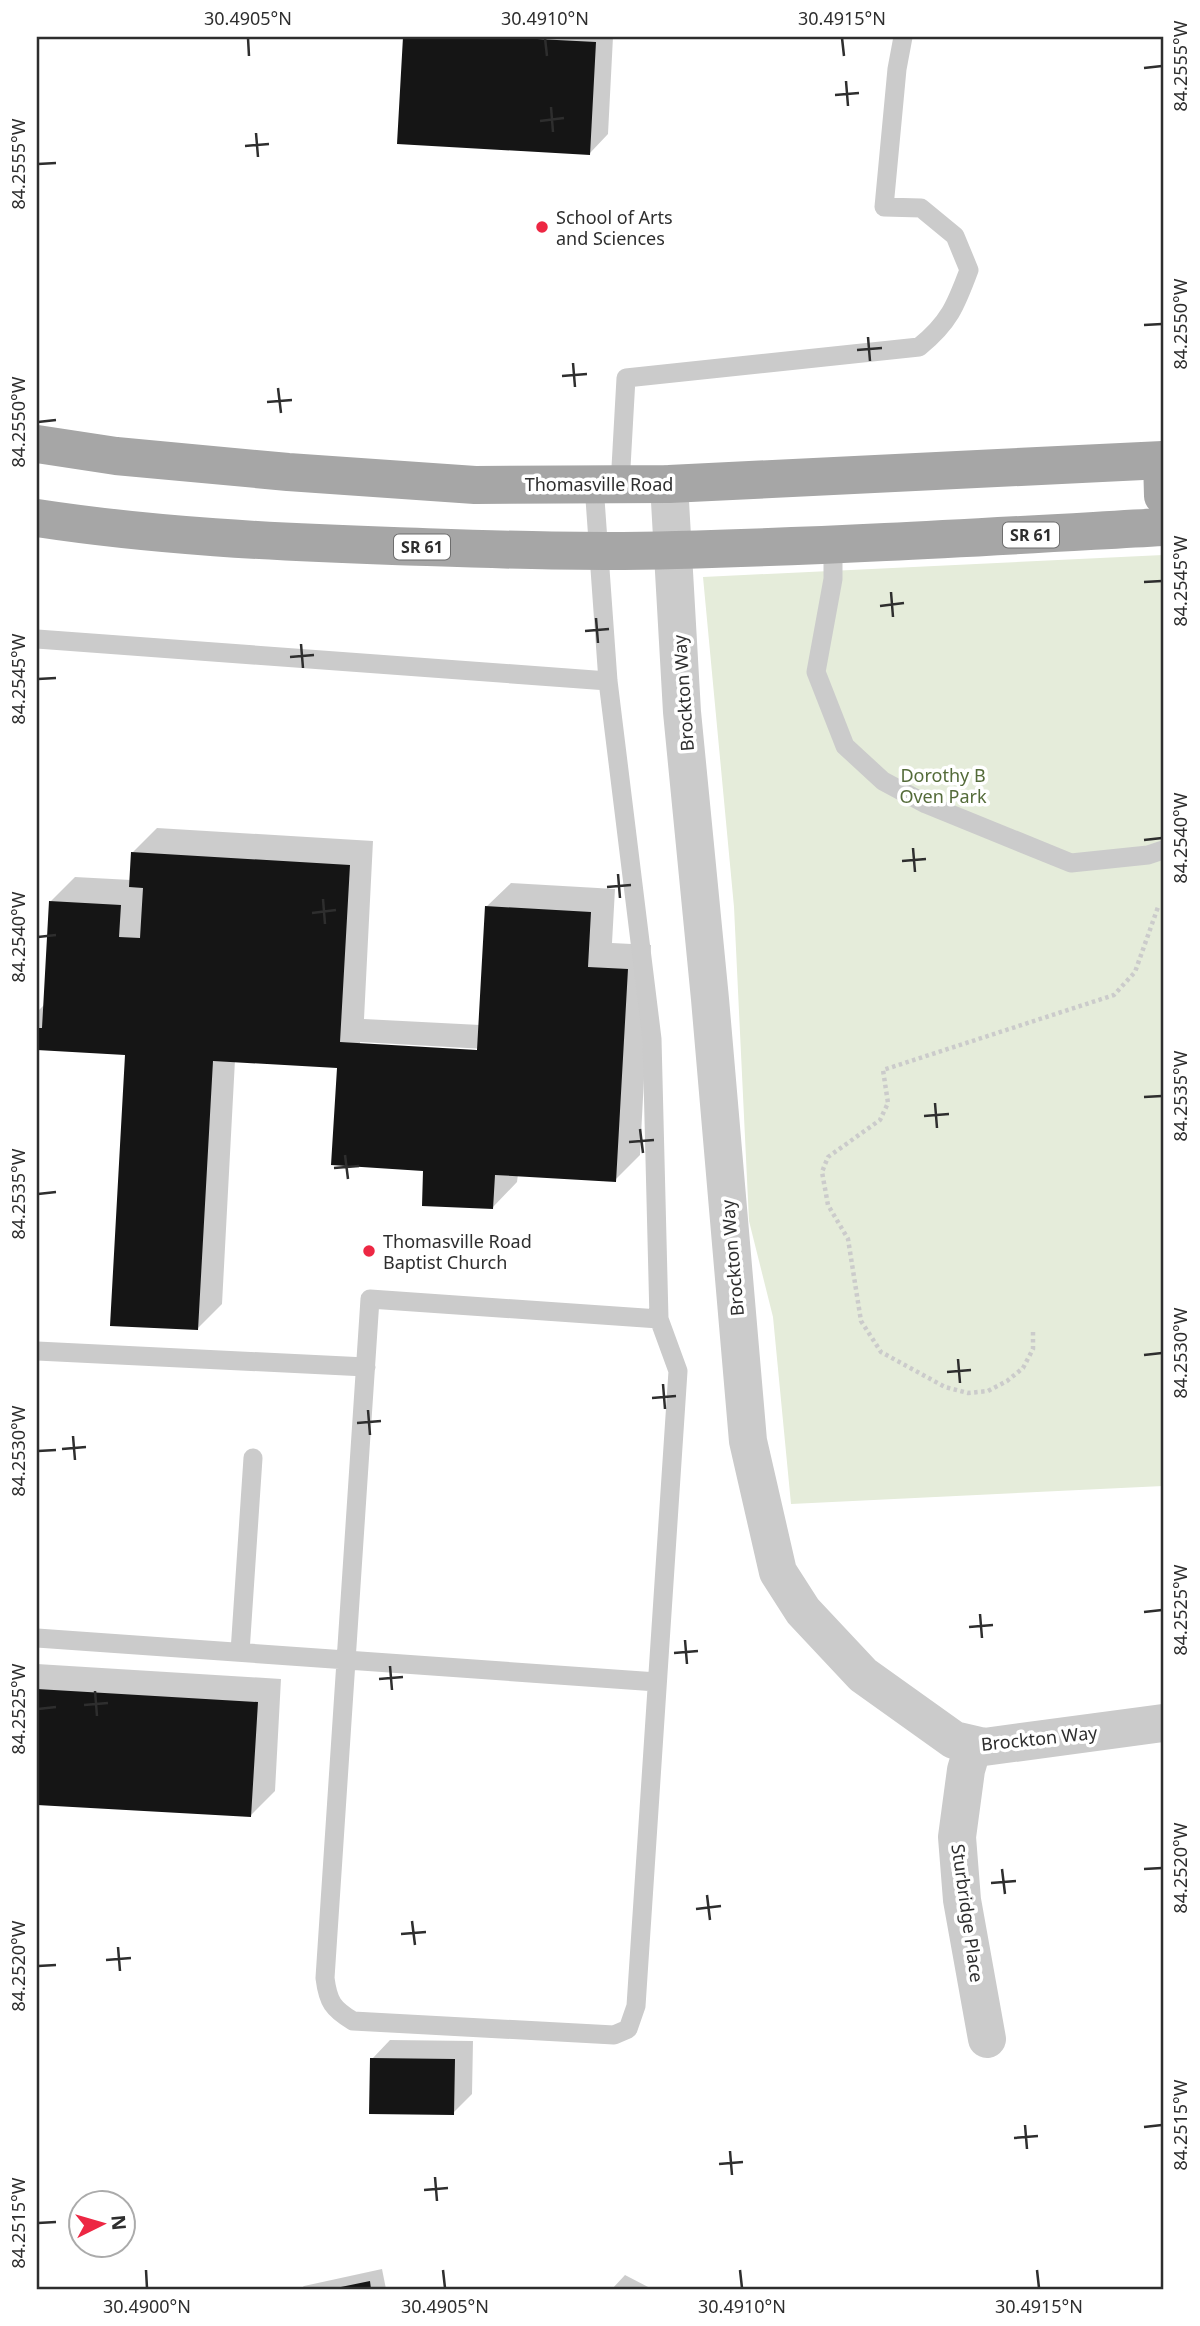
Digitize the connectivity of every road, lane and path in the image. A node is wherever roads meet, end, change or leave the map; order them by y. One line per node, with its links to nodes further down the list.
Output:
1 (904, 37): 4 (lane)
2 (37, 444): 4 (main road, Thomasville Road)
3 (1163, 472): 5 (main road, Thomasville Road)
4 (607, 485): 5 (main road, Thomasville Road); 9 (lane)
5 (669, 485): 10 (street, Brockton Way)
6 (37, 518): 9 (main road, SR 61)
7 (1163, 527): 8 (main road, SR 61)
8 (834, 544): 10 (main road, SR 61); 13 (lane)
9 (597, 550): 10 (main road, SR 61); 12 (lane)
10 (674, 550): 25 (street, Brockton Way)
11 (37, 639): 12 (lane)
12 (608, 681): 15 (lane)
13 (1163, 850)
14 (1158, 906): 16 (path)
15 (659, 1319): 18 (lane); 23 (lane)
16 (1033, 1332)
17 (37, 1352): 18 (lane)
18 (366, 1367): 22 (lane)
19 (253, 1458): 21 (lane)
20 (37, 1639): 21 (lane)
21 (240, 1653): 22 (lane)
22 (346, 1660): 23 (lane); 23 (lane)
23 (657, 1682)
24 (1163, 1723): 25 (street, Brockton Way)
25 (973, 1746): 26 (street, Sturbridge Place)
26 (988, 2039)

